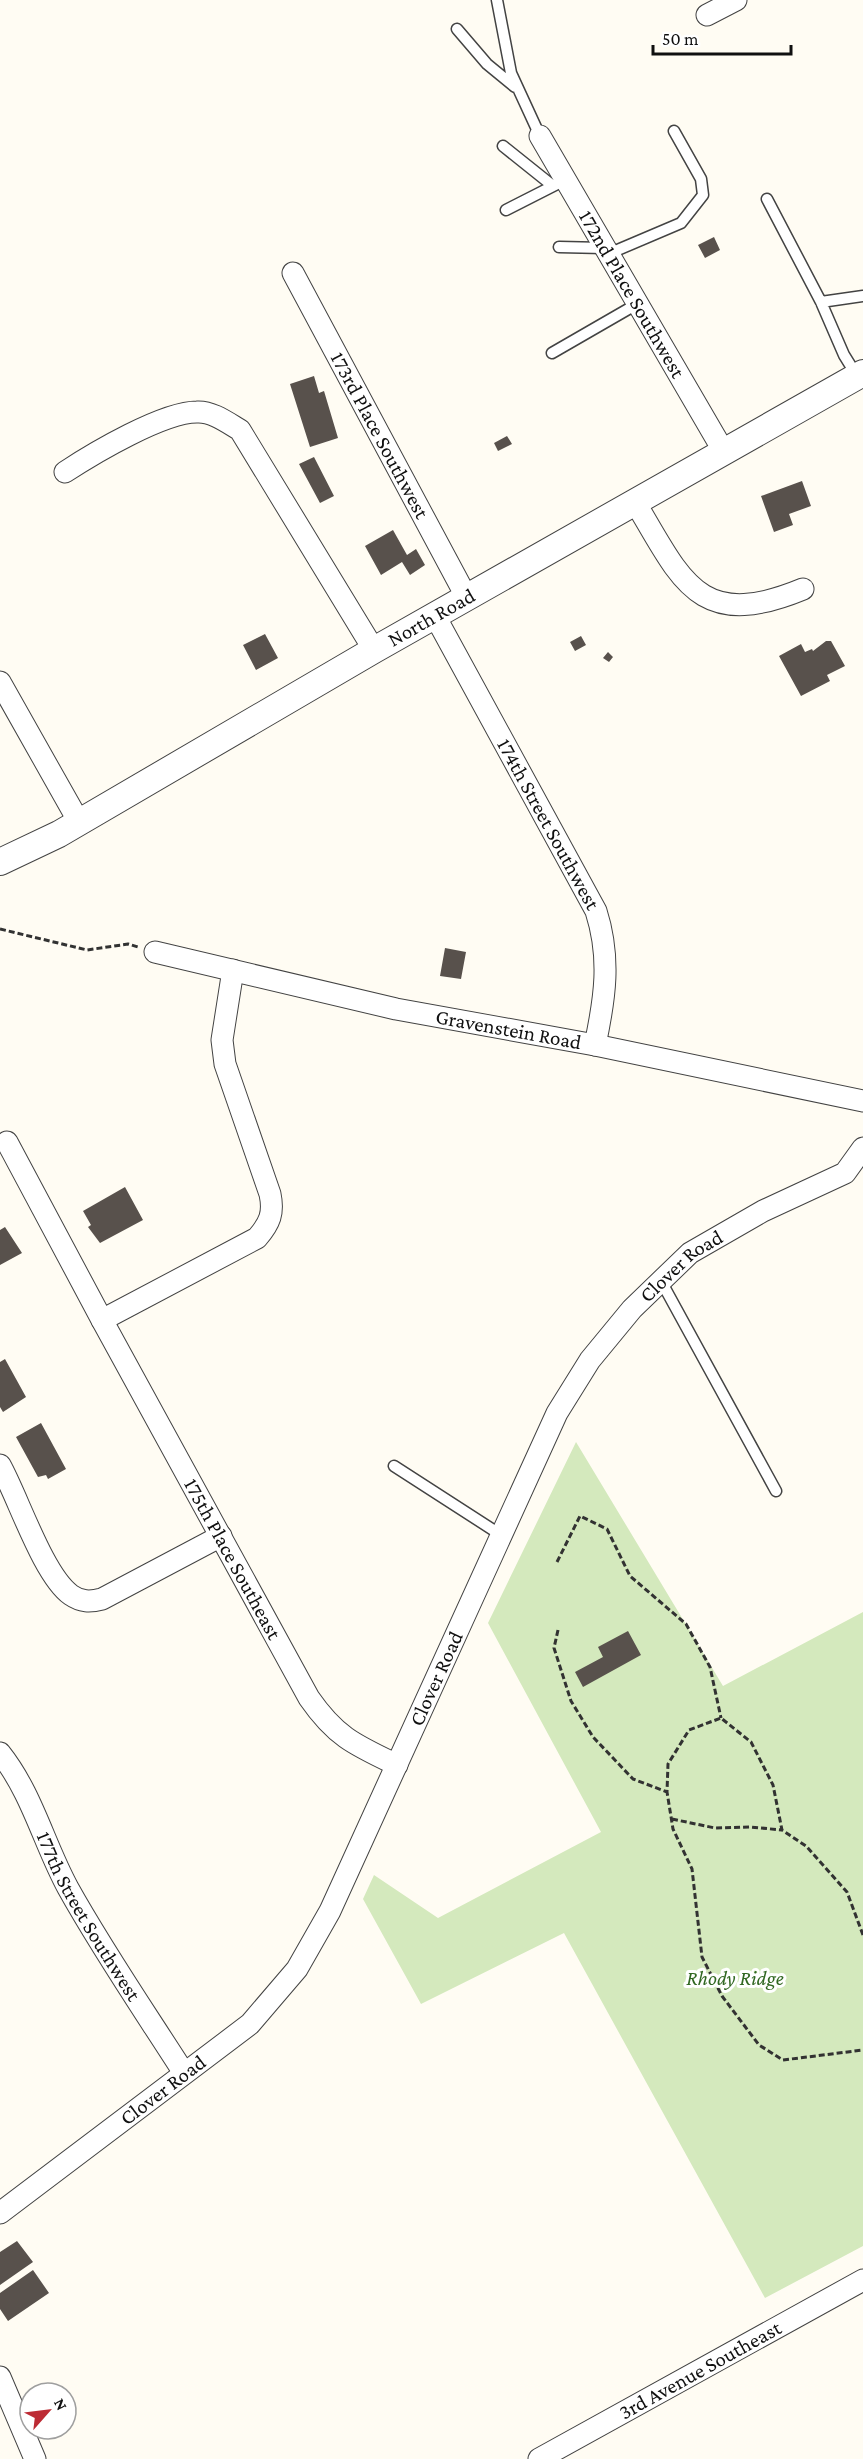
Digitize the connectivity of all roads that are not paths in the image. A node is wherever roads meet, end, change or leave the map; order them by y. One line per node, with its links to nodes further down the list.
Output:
1 (497, 0): 5 (lane)
2 (736, 0): 3 (street)
3 (707, 15)
4 (457, 29): 5 (lane)
5 (518, 89): 7 (lane)
6 (674, 131): 13 (lane)
7 (540, 136): 9 (street, 172nd Place Southwest)
8 (503, 146): 9 (lane)
9 (559, 183): 11 (lane); 13 (street, 172nd Place Southwest)
10 (767, 200): 16 (lane)
11 (506, 210)
12 (559, 247): 13 (lane)
13 (606, 251): 17 (street, 172nd Place Southwest)
14 (293, 273): 24 (street, 173rd Place Southwest)
15 (863, 296): 16 (lane)
16 (821, 302): 19 (lane)
17 (636, 304): 18 (lane); 20 (street, 172nd Place Southwest)
18 (552, 353)
19 (860, 374): 20 (street, North Road)
20 (724, 452): 22 (street, North Road)
21 (65, 472): 26 (street)
22 (635, 502): 23 (street); 24 (street, North Road)
23 (803, 589)
24 (467, 598): 25 (street, North Road)
25 (435, 616): 26 (street, North Road); 32 (street, 174th Street Southwest)
26 (374, 650): 28 (street, North Road)
27 (0, 682): 28 (street)
28 (79, 822): 29 (street, North Road)
29 (0, 862)
30 (155, 952): 31 (street, Gravenstein Road)
31 (233, 970): 32 (street, Gravenstein Road); 37 (street)
32 (595, 1045): 33 (street, Gravenstein Road)
33 (863, 1101)
34 (7, 1142): 37 (street, 175th Place Southeast)
35 (863, 1148): 36 (street, Clover Road)
36 (661, 1281): 40 (lane); 41 (street, Clover Road)
37 (102, 1320): 42 (street, 175th Place Southeast)
38 (0, 1465): 42 (street)
39 (394, 1466): 41 (lane)
40 (776, 1491)
41 (501, 1535): 44 (street, Clover Road)
42 (221, 1536): 44 (street, 175th Place Southeast)
43 (0, 1753): 45 (street, 177th Street Southwest)
44 (397, 1765): 45 (street, Clover Road)
45 (184, 2073): 46 (street, Clover Road)
46 (0, 2212)
47 (863, 2280): 50 (street, 3rd Avenue Southeast)
48 (0, 2377): 49 (street)
49 (35, 2459)
50 (539, 2459)

